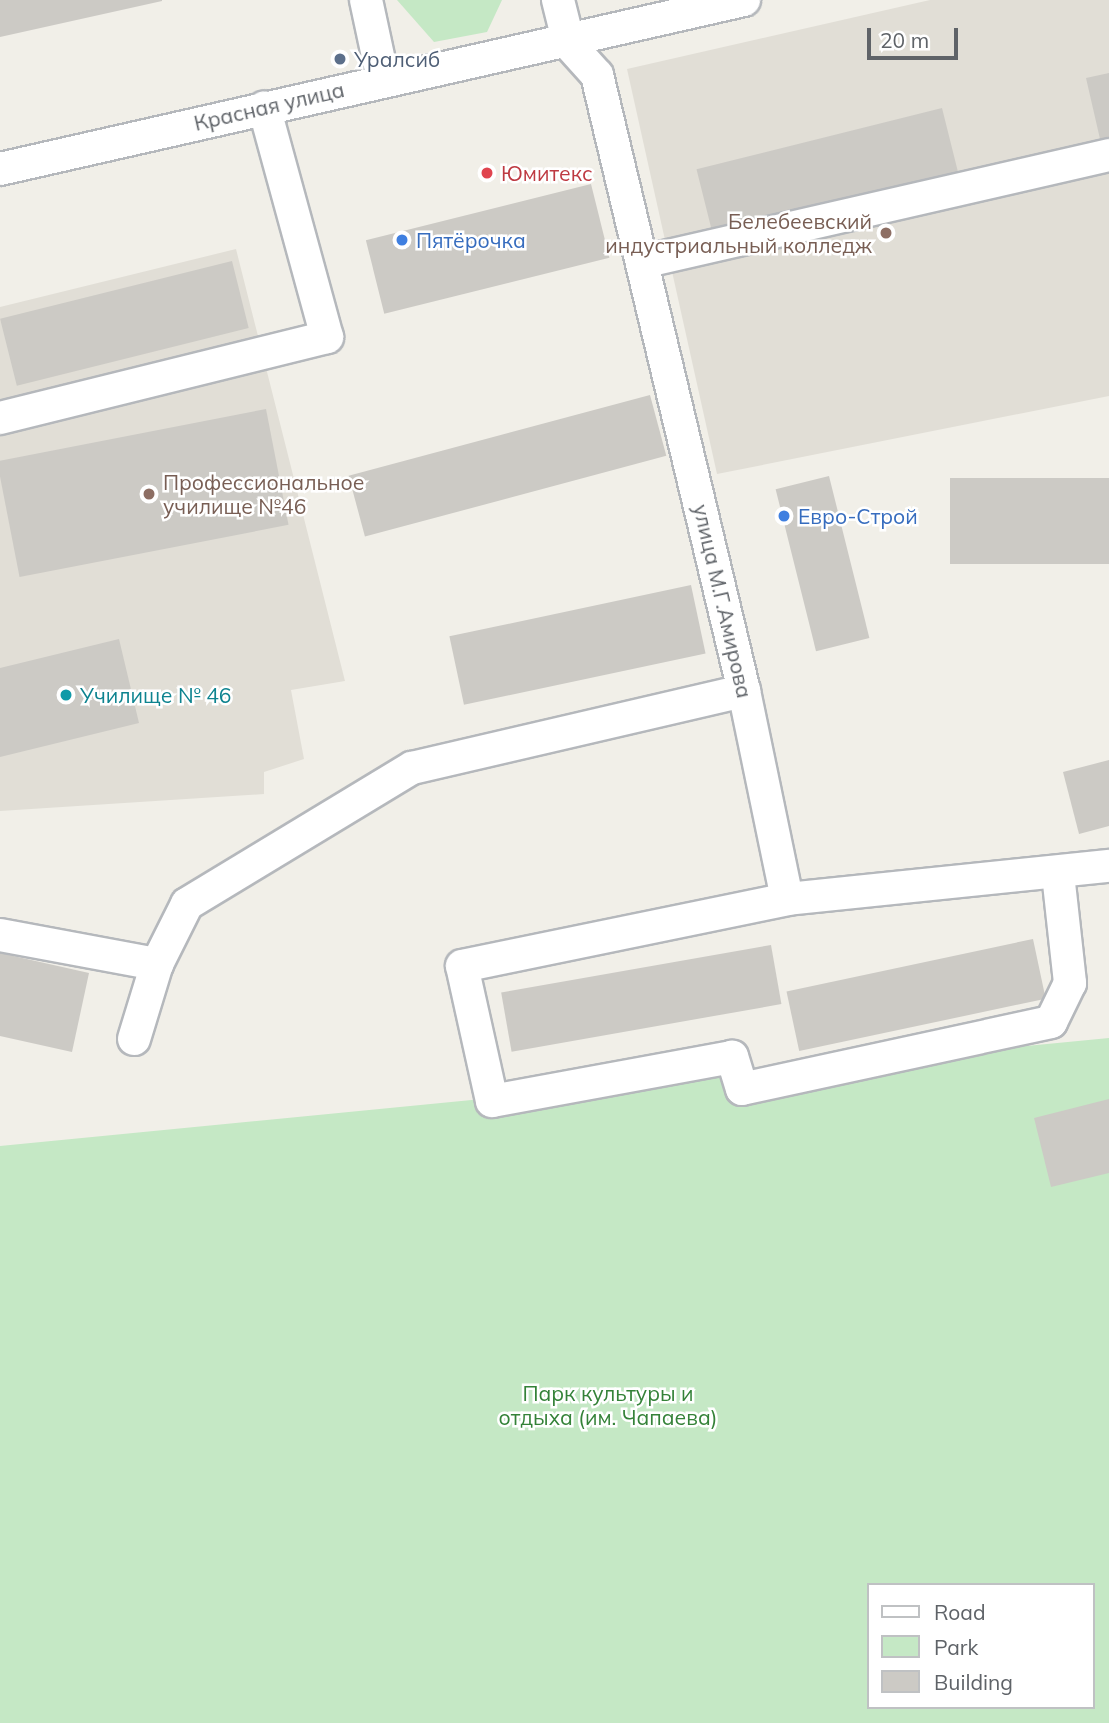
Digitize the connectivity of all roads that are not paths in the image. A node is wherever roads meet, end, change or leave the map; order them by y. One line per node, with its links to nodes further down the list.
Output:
1 (366, 0): 5 (street)
2 (558, 0): 4 (street, улица М.Г.Амирова)
3 (744, 0): 4 (street, Красная улица)
4 (569, 44): 5 (street, Красная улица); 9 (street, улица М.Г.Амирова)
5 (383, 79): 6 (street, Красная улица)
6 (264, 107): 8 (street, Красная улица); 10 (street)
7 (1109, 155): 9 (street)
8 (0, 169)
9 (642, 261): 11 (street, улица М.Г.Амирова)
10 (0, 418)
11 (744, 691): 14 (street, улица М.Г.Амирова); 16 (street)
12 (1109, 866): 13 (street)
13 (1058, 874): 14 (street); 14 (street)
14 (786, 898)
15 (0, 935): 16 (street)
16 (157, 964): 17 (street)
17 (134, 1040)

